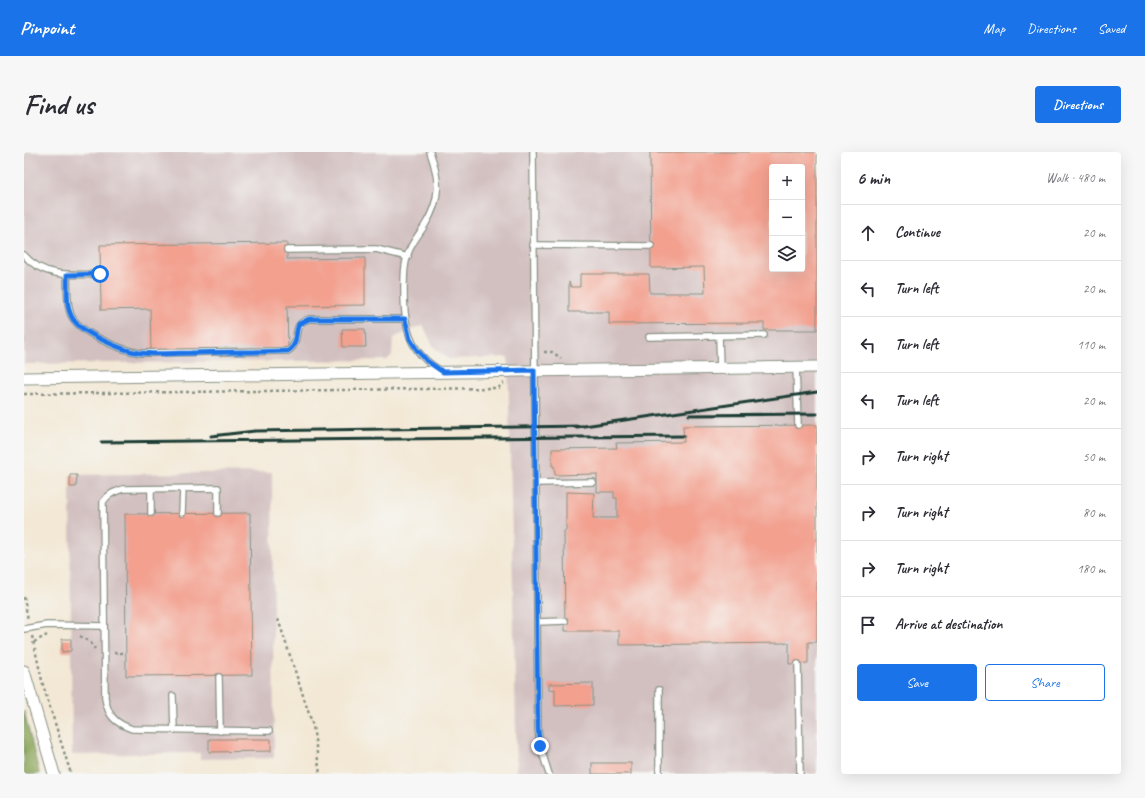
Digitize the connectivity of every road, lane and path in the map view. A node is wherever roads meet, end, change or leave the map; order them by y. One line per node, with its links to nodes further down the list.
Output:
1 (430, 152): 7 (lane)
2 (533, 152): 3 (lane)
3 (533, 245): 4 (lane); 17 (lane)
4 (651, 246)
5 (287, 250): 7 (lane)
6 (24, 256): 9 (lane)
7 (408, 257): 10 (lane)
8 (100, 274): 9 (lane)
9 (67, 275): 10 (lane)
10 (405, 319): 19 (lane)
11 (764, 335): 12 (lane)
12 (719, 336): 13 (lane); 16 (lane)
13 (649, 337)
14 (796, 367): 15 (street); 16 (street); 22 (lane)
15 (817, 367)
16 (720, 368): 17 (street)
17 (534, 370): 18 (street); 24 (lane)
18 (505, 371): 19 (street); 21 (path)
19 (443, 372): 20 (street)
20 (24, 378)
21 (24, 394)
22 (798, 425)
23 (592, 482): 24 (lane)
24 (536, 483): 33 (lane)
25 (151, 489): 26 (lane); 27 (lane); 34 (lane)
26 (183, 489): 28 (lane); 29 (lane)
27 (151, 513)
28 (182, 513)
29 (218, 513)
30 (24, 597): 35 (path)
31 (278, 619): 51 (path)
32 (565, 621): 33 (lane)
33 (537, 622): 52 (lane)
34 (104, 626): 35 (lane); 40 (lane)
35 (27, 629): 38 (path)
36 (48, 635): 38 (path)
37 (78, 635): 40 (path)
38 (34, 642): 50 (path)
39 (125, 653): 40 (path)
40 (104, 654): 46 (lane)
41 (798, 664): 54 (lane)
42 (24, 671): 49 (street)
43 (219, 677): 47 (lane)
44 (659, 690): 53 (lane)
45 (173, 696): 46 (lane)
46 (174, 730): 47 (lane)
47 (220, 731): 48 (lane)
48 (269, 731)
49 (54, 774)
50 (71, 774)
51 (320, 774)
52 (549, 774)
53 (659, 774)
54 (800, 774)

